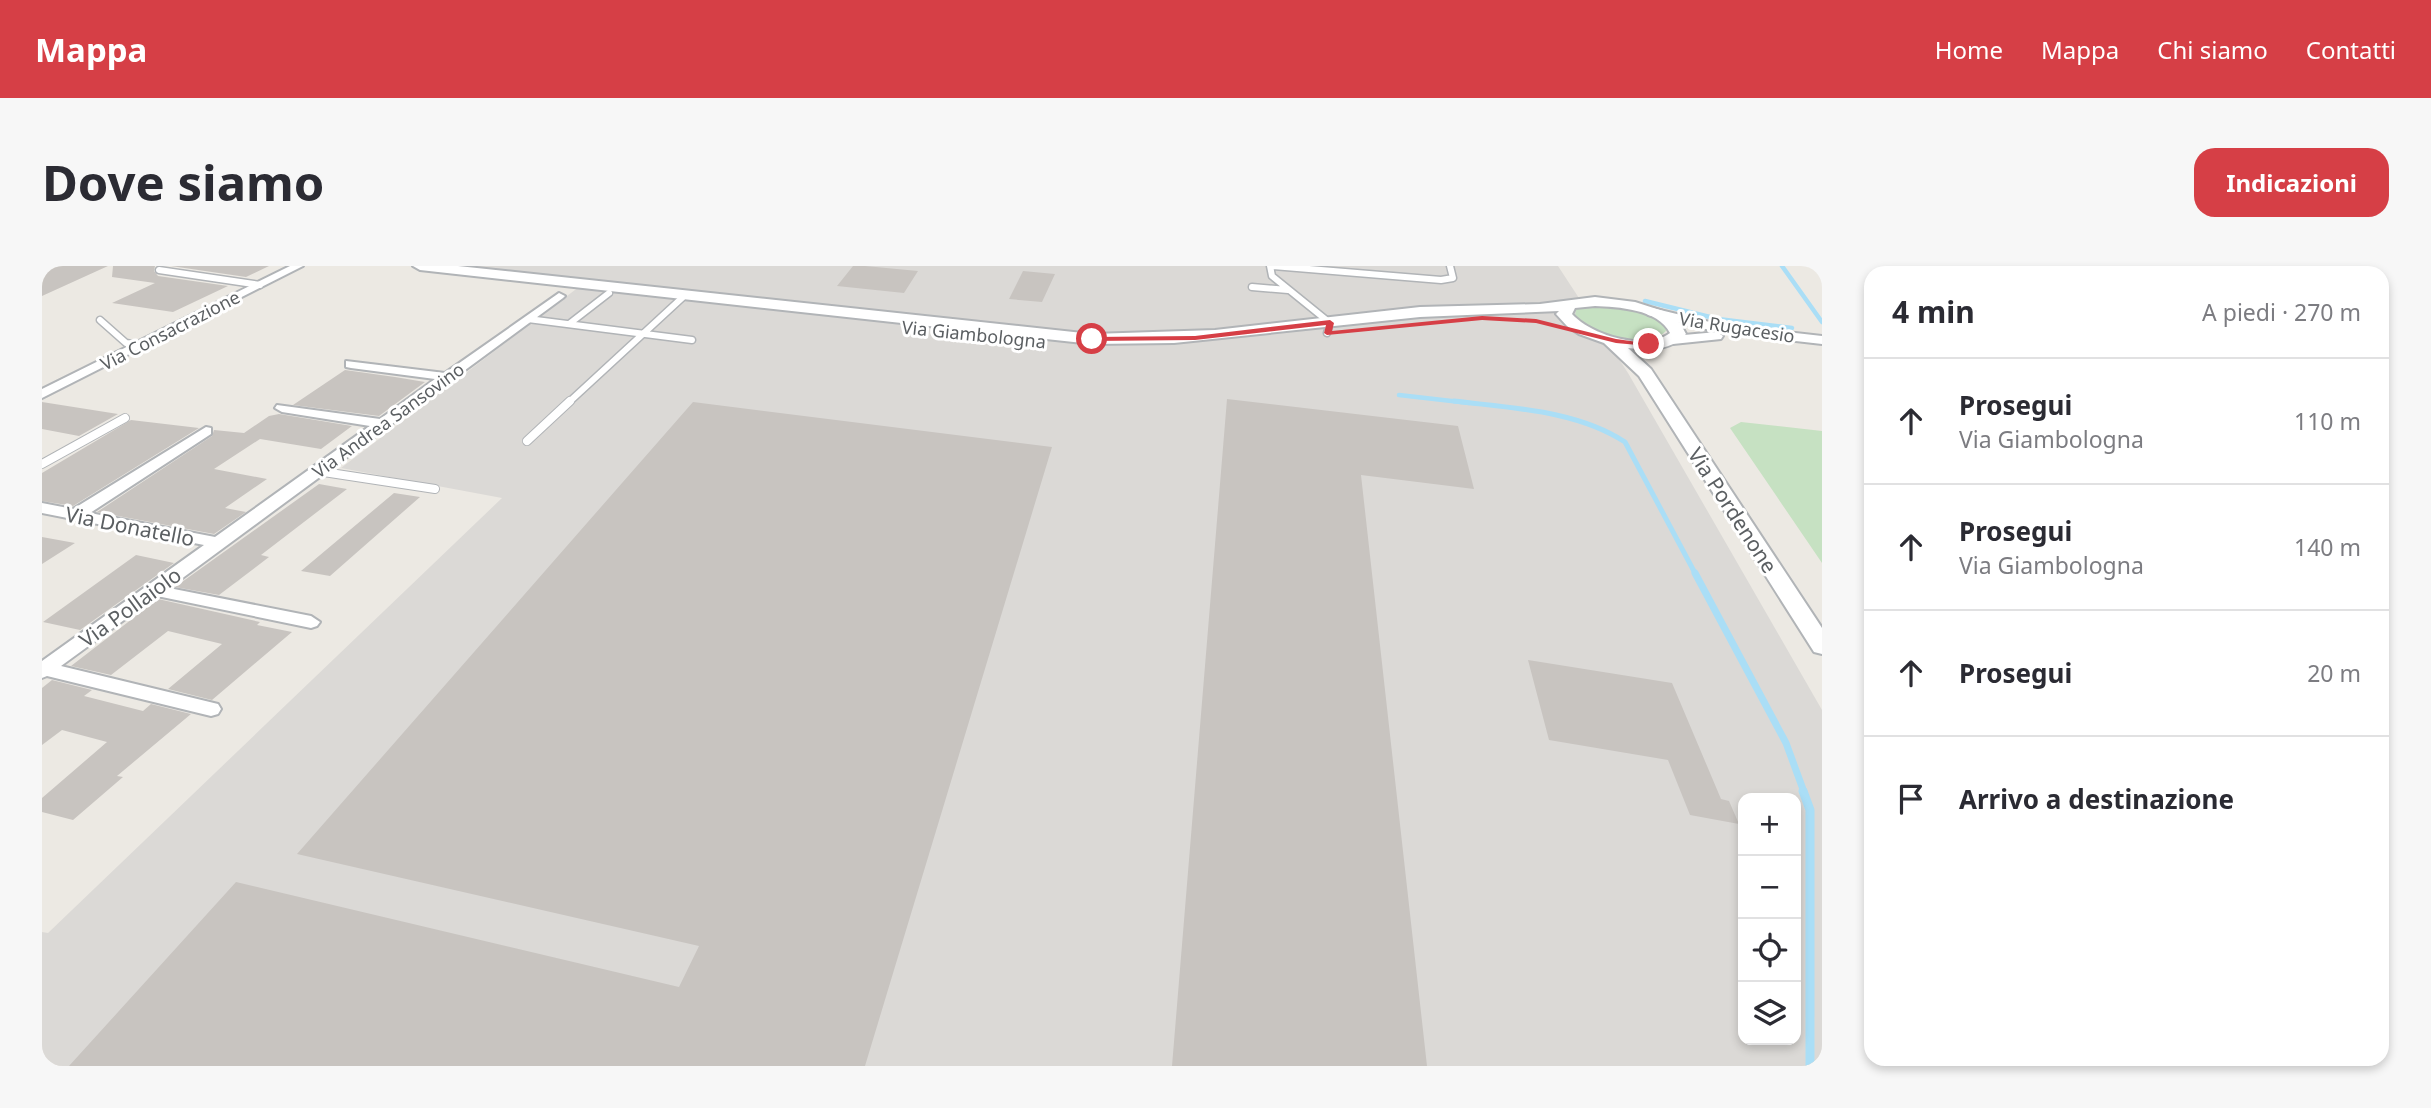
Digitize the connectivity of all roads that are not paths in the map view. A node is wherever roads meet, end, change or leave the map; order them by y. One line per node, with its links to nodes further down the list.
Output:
1 (298, 266): 7 (street, Via Consacrazione)
2 (420, 266): 6 (street, Via Giambologna)
3 (1271, 266): 4 (lane); 9 (lane)
4 (1450, 266)
5 (159, 270): 7 (lane)
6 (580, 283): 10 (street, Via Giambologna); 18 (street, Via Giambologna)
7 (260, 285): 28 (street, Via Consacrazione)
8 (1252, 287): 9 (lane)
9 (1289, 290): 20 (lane)
10 (609, 293): 12 (street, Via Giambologna); 19 (lane)
11 (559, 296): 16 (street, Via Andrea Sansovino)
12 (681, 300): 14 (street, Via Giambologna); 21 (lane)
13 (1569, 306): 15 (street, Via Giambologna); 20 (street, Via Giambologna); 22 (street)
14 (794, 312): 18 (street, Via Giambologna); 20 (street, Via Giambologna)
15 (1652, 312): 25 (street); 26 (street, Via Rugacesio)
16 (528, 318): 19 (lane); 32 (street, Via Andrea Sansovino)
17 (100, 320): 28 (lane)
18 (930, 321): 20 (street, Via Giambologna)
19 (569, 324): 21 (lane)
20 (1329, 328): 22 (street, Via Giambologna)
21 (644, 334): 24 (lane); 38 (lane)
22 (1590, 334): 23 (street, Via Giambologna)
23 (1609, 339): 27 (street, Via Giambologna); 31 (street, Via Pordenone)
24 (692, 340)
25 (1673, 340): 27 (street, Via Giambologna); 29 (street, Via Rugacesio)
26 (1822, 340)
27 (1655, 344): 31 (street)
28 (139, 345): 33 (street, Via Consacrazione)
29 (1822, 346)
30 (351, 364): 32 (street)
31 (1645, 373): 47 (street, Via Pordenone)
32 (448, 377): 36 (street, Via Andrea Sansovino)
33 (42, 394)
34 (282, 408): 36 (street)
35 (125, 418): 39 (lane)
36 (382, 424): 40 (street, Via Andrea Sansovino)
37 (206, 431): 43 (street)
38 (527, 441)
39 (42, 464)
40 (317, 471): 41 (lane); 44 (street, Via Andrea Sansovino)
41 (435, 489)
42 (42, 508): 43 (street, Via Donatello)
43 (75, 514): 44 (street, Via Donatello)
44 (218, 543): 45 (street, Via Pollaiolo)
45 (153, 590): 46 (street); 48 (street, Via Pollaiolo)
46 (310, 622)
47 (1822, 646)
48 (43, 670): 49 (street)
49 (211, 709)

